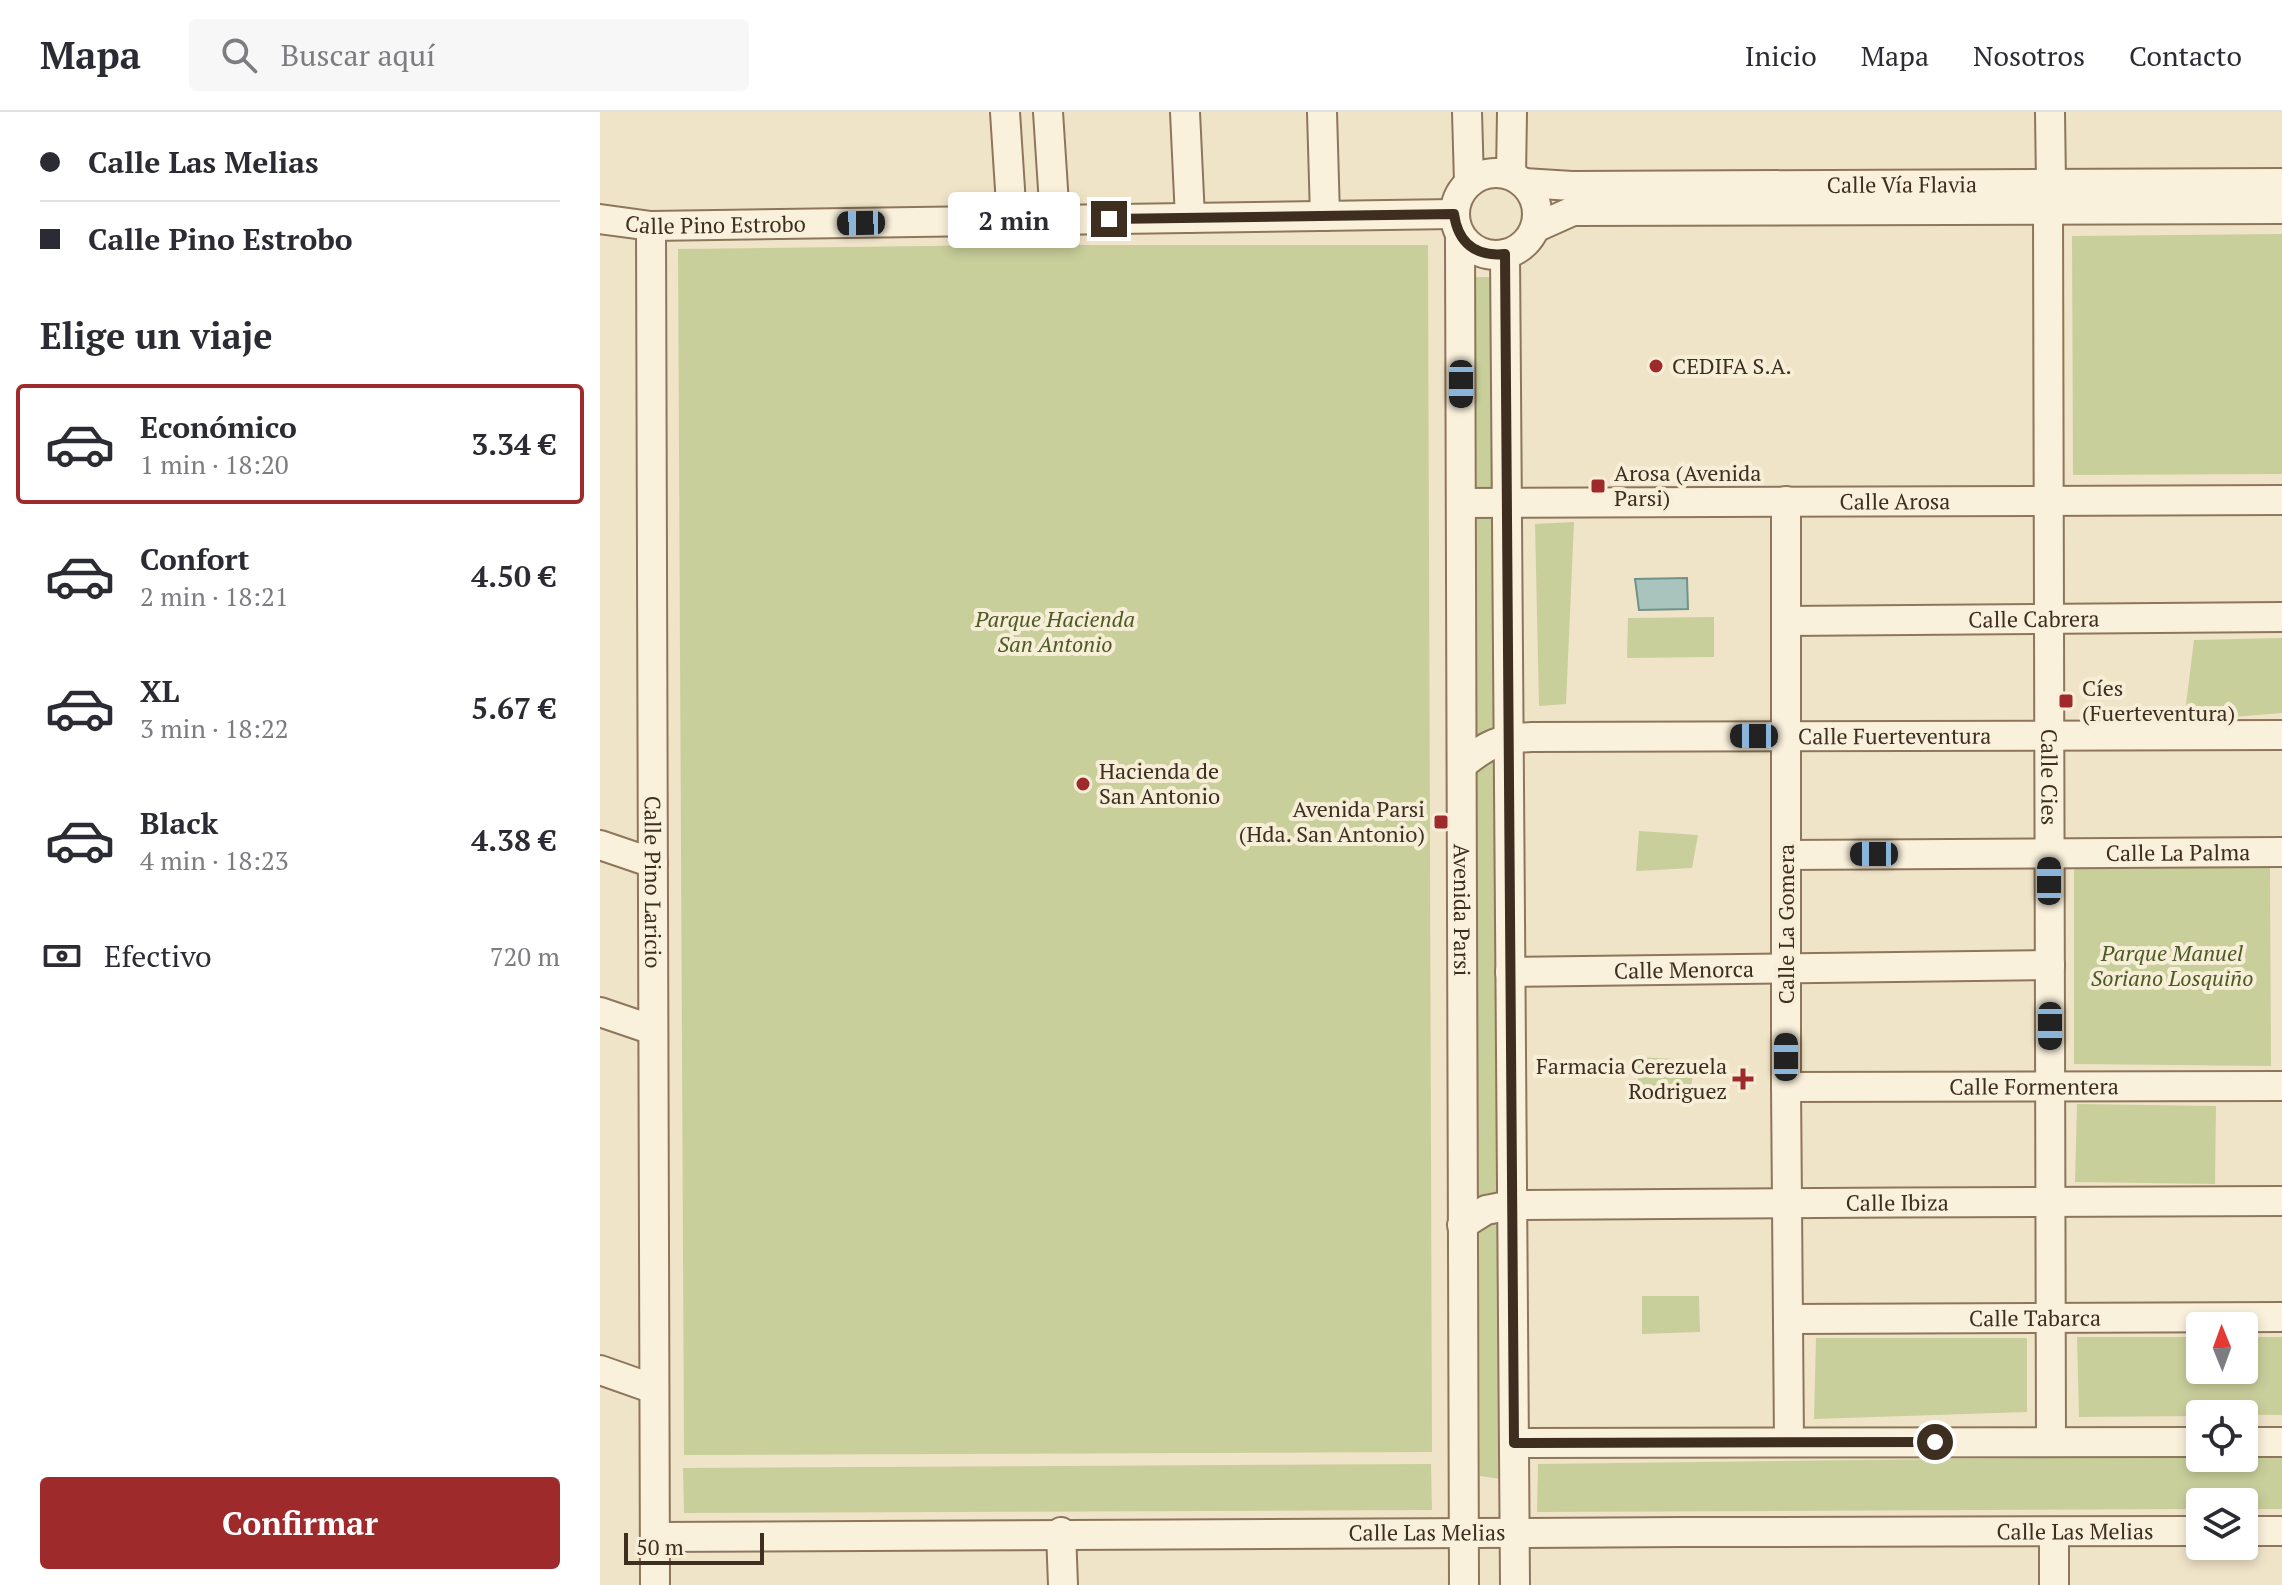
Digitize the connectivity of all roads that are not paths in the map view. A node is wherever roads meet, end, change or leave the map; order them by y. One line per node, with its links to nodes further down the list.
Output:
1 (1005, 112): 16 (street)
2 (1048, 112): 17 (street)
3 (1185, 112): 14 (street)
4 (1322, 112): 13 (street)
5 (1467, 112): 9 (street)
6 (1512, 112): 8 (street)
7 (2050, 112): 11 (street, Calle Cies)
8 (1518, 179): 9 (street); 11 (street, Calle Vía Flavia); 20 (street)
9 (1469, 182): 18 (street)
10 (2282, 183): 11 (street, Calle Vía Flavia)
11 (2049, 197): 12 (street, Calle Vía Flavia); 20 (street, Calle Vía Flavia); 24 (street, Calle Cies)
12 (2282, 209)
13 (1325, 216): 14 (street, Calle Pino Estrobo); 18 (street, Calle Pino Estrobo)
14 (1190, 218): 17 (street, Calle Pino Estrobo)
15 (600, 219): 19 (street, Calle Pino Estrobo)
16 (1012, 220): 17 (street, Calle Pino Estrobo); 19 (street, Calle Pino Estrobo)
17 (1055, 220)
18 (1457, 225): 21 (street); 26 (street, Avenida Parsi)
19 (651, 226): 39 (street, Calle Pino Laricio)
20 (1535, 228): 21 (street)
21 (1505, 254): 25 (street)
22 (2282, 500): 24 (street, Calle Arosa)
23 (1786, 501): 24 (street, Calle Arosa); 25 (street, Calle Arosa); 29 (street, Calle La Gomera)
24 (2048, 501): 28 (street, Calle Cies)
25 (1507, 502): 26 (street, Calle Arosa); 33 (street)
26 (1461, 503): 34 (street, Avenida Parsi)
27 (2282, 617): 28 (street, Calle Cabrera)
28 (2049, 619): 29 (street, Calle Cabrera); 30 (street, Calle Cies)
29 (1786, 621): 32 (street, Calle La Gomera)
30 (2049, 735): 31 (street, Calle Fuerteventura); 32 (street, Calle Fuerteventura); 37 (street, Calle Cies)
31 (2282, 735)
32 (1786, 736): 33 (street, Calle Fuerteventura); 38 (street, Calle La Gomera)
33 (1509, 738): 34 (street); 42 (street)
34 (1462, 765): 52 (street, Avenida Parsi)
35 (600, 845): 39 (street)
36 (2282, 852): 37 (street, Calle La Palma)
37 (2049, 853): 38 (street, Calle La Palma); 40 (street, Calle Cies)
38 (1786, 855): 41 (street, Calle La Gomera)
39 (653, 863): 44 (street, Calle Pino Laricio)
40 (2050, 965): 41 (street, Calle Menorca); 45 (street, Calle Cies)
41 (1786, 968): 42 (street, Calle Menorca); 47 (street, Calle La Gomera)
42 (1510, 972): 51 (street)
43 (600, 1012): 44 (street)
44 (653, 1030): 57 (street, Calle Pino Laricio)
45 (2050, 1086): 46 (street, Calle Formentera); 47 (street, Calle Formentera); 50 (street, Calle Cies)
46 (2282, 1086)
47 (1786, 1087): 48 (street, Calle La Gomera)
48 (1787, 1201): 50 (street, Calle Ibiza); 51 (street, Calle Ibiza); 55 (street, Calle La Gomera)
49 (2282, 1201): 50 (street, Calle Ibiza)
50 (2050, 1203): 53 (street, Calle Cies)
51 (1512, 1205): 52 (street, Calle Ibiza); 63 (street)
52 (1462, 1225): 69 (street, Avenida Parsi)
53 (2051, 1317): 54 (street, Calle Tabarca); 55 (street, Calle Tabarca); 58 (street, Calle Cies)
54 (2282, 1317)
55 (1789, 1319): 59 (street, Calle La Gomera)
56 (600, 1370): 57 (street)
57 (654, 1389): 71 (street, Calle Pino Laricio)
58 (2051, 1441): 59 (street); 60 (street)
59 (1789, 1442): 63 (street)
60 (2186, 1442)
61 (2258, 1442): 62 (street)
62 (2282, 1442)
63 (1514, 1443): 70 (street)
64 (2186, 1531): 68 (street, Calle Las Melias)
65 (2258, 1531): 66 (street)
66 (2282, 1531)
67 (1061, 1532): 69 (street, Calle Las Melias); 71 (street, Calle Las Melias); 73 (street)
68 (2054, 1532): 70 (street, Calle Las Melias); 76 (street)
69 (1464, 1533): 70 (street, Calle Las Melias); 74 (street, Avenida Parsi)
70 (1515, 1534): 75 (street)
71 (655, 1537): 72 (street, Calle Pino Laricio)
72 (655, 1585)
73 (1063, 1585)
74 (1464, 1585)
75 (1515, 1585)
76 (2054, 1585)

